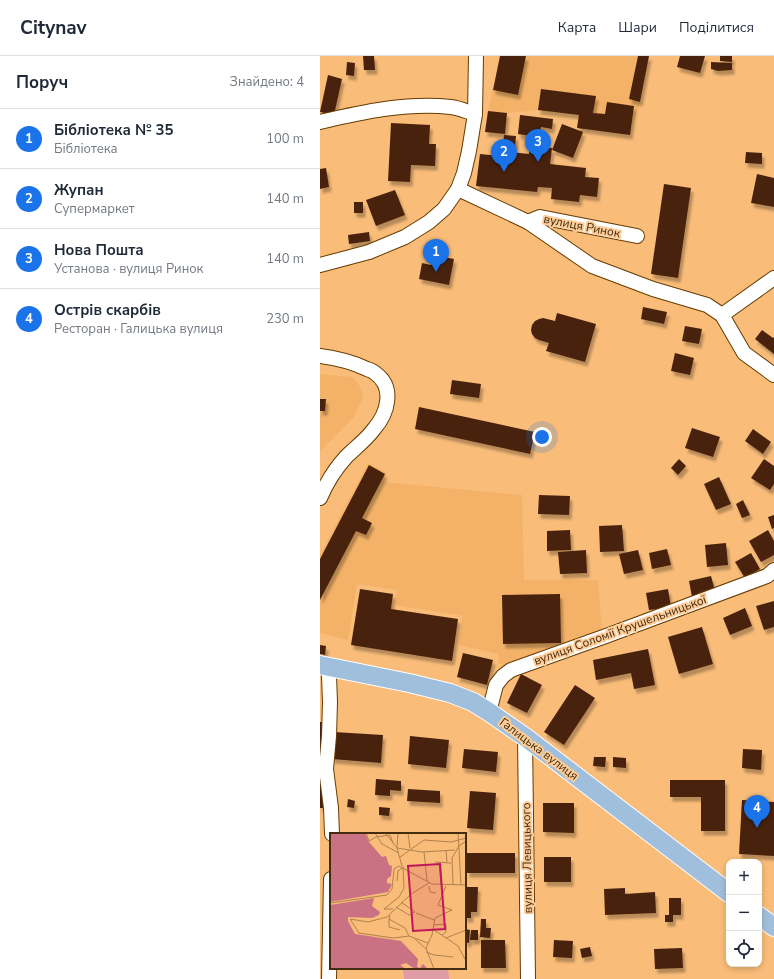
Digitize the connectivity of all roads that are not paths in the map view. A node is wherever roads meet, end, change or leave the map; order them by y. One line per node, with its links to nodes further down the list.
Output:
1 (475, 57): 2 (street)
2 (475, 114): 3 (street); 4 (street)
3 (320, 122)
4 (458, 189): 5 (street); 7 (street)
5 (528, 222): 6 (street, вулиця Ринок); 9 (street)
6 (637, 236)
7 (320, 265)
8 (774, 278): 9 (street)
9 (722, 315): 11 (street)
10 (320, 356): 12 (street)
11 (774, 375)
12 (320, 498)
13 (774, 570): 15 (street, вулиця Соломії Крушельницької)
14 (324, 666): 15 (main road, Галицька вулиця); 17 (street)
15 (489, 712): 16 (main road, Галицька вулиця)
16 (525, 737): 18 (main road, Галицька вулиця); 23 (street, вулиця Левицького)
17 (332, 833)
18 (726, 891)
19 (762, 918): 20 (main road)
20 (774, 928)
21 (330, 929): 22 (street)
22 (329, 979)
23 (528, 979)

